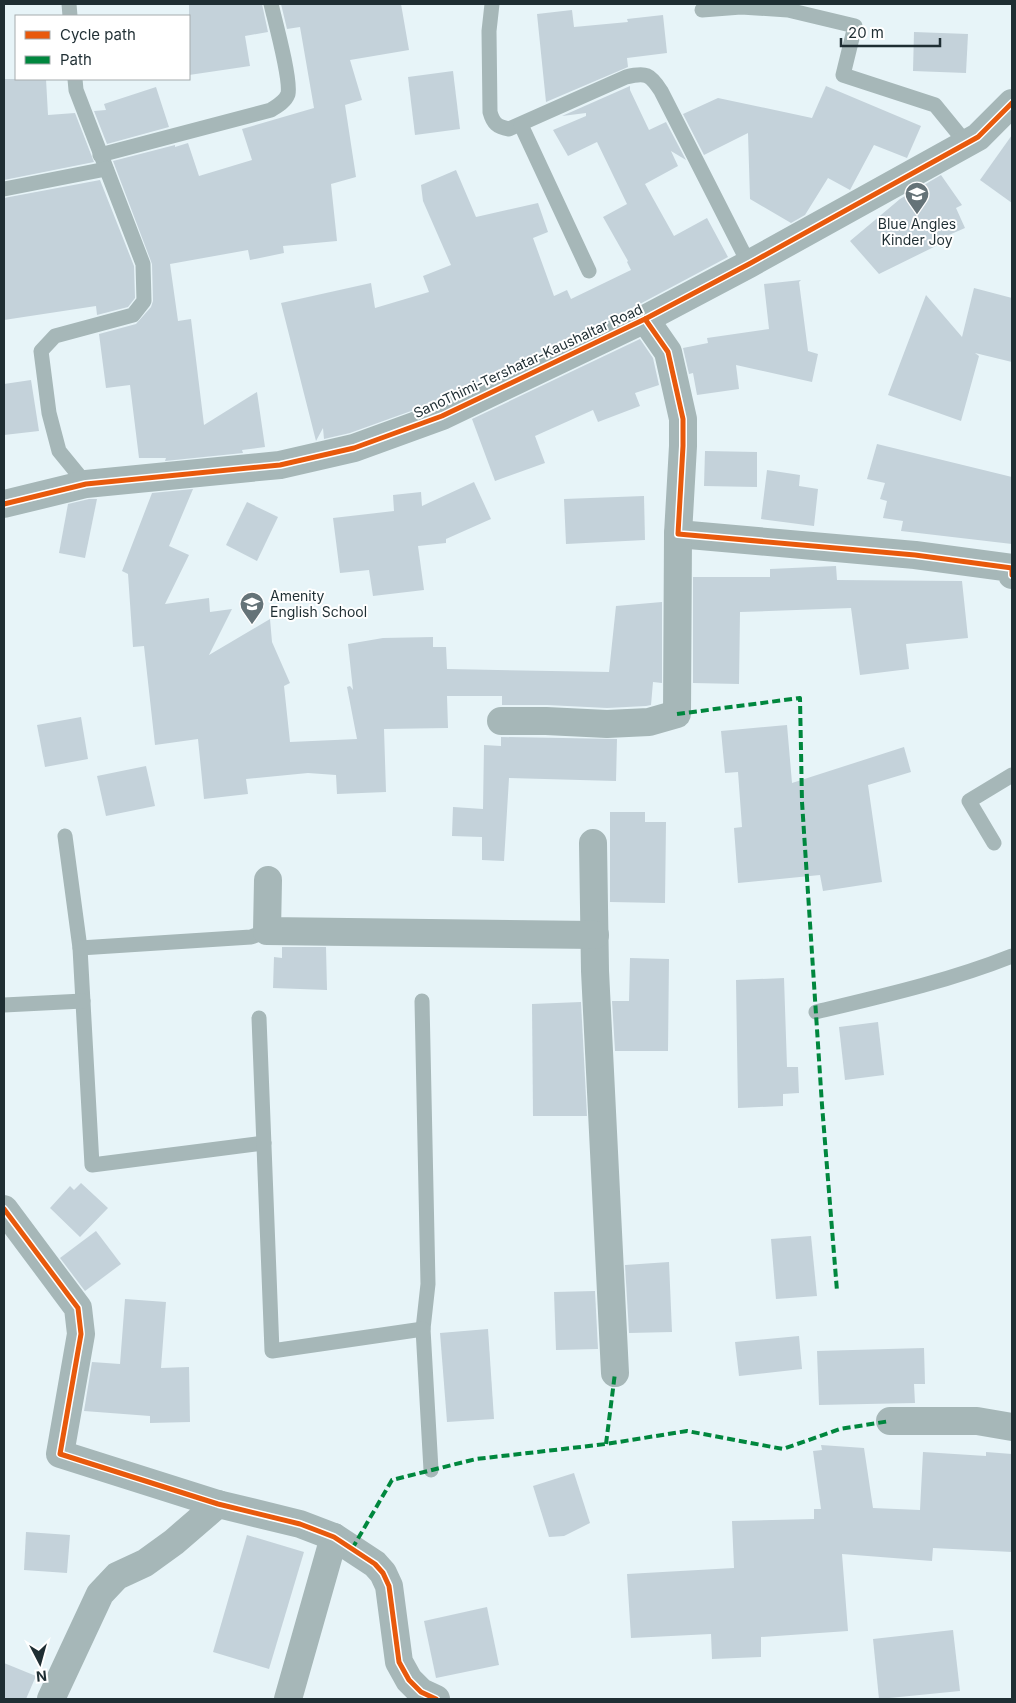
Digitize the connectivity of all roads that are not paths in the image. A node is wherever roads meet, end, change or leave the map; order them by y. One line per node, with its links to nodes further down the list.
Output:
1 (271, 4): 8 (lane)
2 (492, 4): 6 (lane)
3 (702, 10): 7 (lane)
4 (75, 80): 8 (lane)
5 (1012, 103): 7 (street, SanoThimi-Tershatar-Kaushaltar Road)
6 (520, 125): 11 (lane); 12 (lane)
7 (966, 143): 11 (street, SanoThimi-Tershatar-Kaushaltar Road)
8 (100, 155): 9 (lane)
9 (106, 169): 10 (lane); 14 (lane)
10 (4, 189)
11 (749, 264): 13 (street, SanoThimi-Tershatar-Kaushaltar Road)
12 (589, 271)
13 (645, 319): 14 (street, SanoThimi-Tershatar-Kaushaltar Road); 16 (street)
14 (86, 484): 15 (street, SanoThimi-Tershatar-Kaushaltar Road)
15 (4, 504)
16 (678, 534): 17 (street); 18 (street)
17 (1012, 575)
18 (501, 721)
19 (1012, 775): 22 (lane)
20 (65, 836): 26 (lane)
21 (593, 843): 25 (street)
22 (994, 843)
23 (268, 880): 24 (street)
24 (267, 931): 25 (street); 26 (lane)
25 (595, 935): 36 (street)
26 (80, 948): 28 (lane)
27 (1012, 956): 31 (lane)
28 (83, 1001): 30 (lane); 33 (lane)
29 (422, 1001): 35 (lane)
30 (4, 1005)
31 (816, 1012)
32 (259, 1018): 33 (lane)
33 (264, 1143): 35 (lane)
34 (4, 1209): 40 (street)
35 (423, 1329): 39 (lane)
36 (615, 1373)
37 (890, 1421): 38 (street)
38 (1012, 1427)
39 (431, 1470)
40 (218, 1504): 41 (street); 42 (street)
41 (334, 1537): 43 (street); 44 (street)
42 (51, 1699)
43 (288, 1699)
44 (436, 1699)

